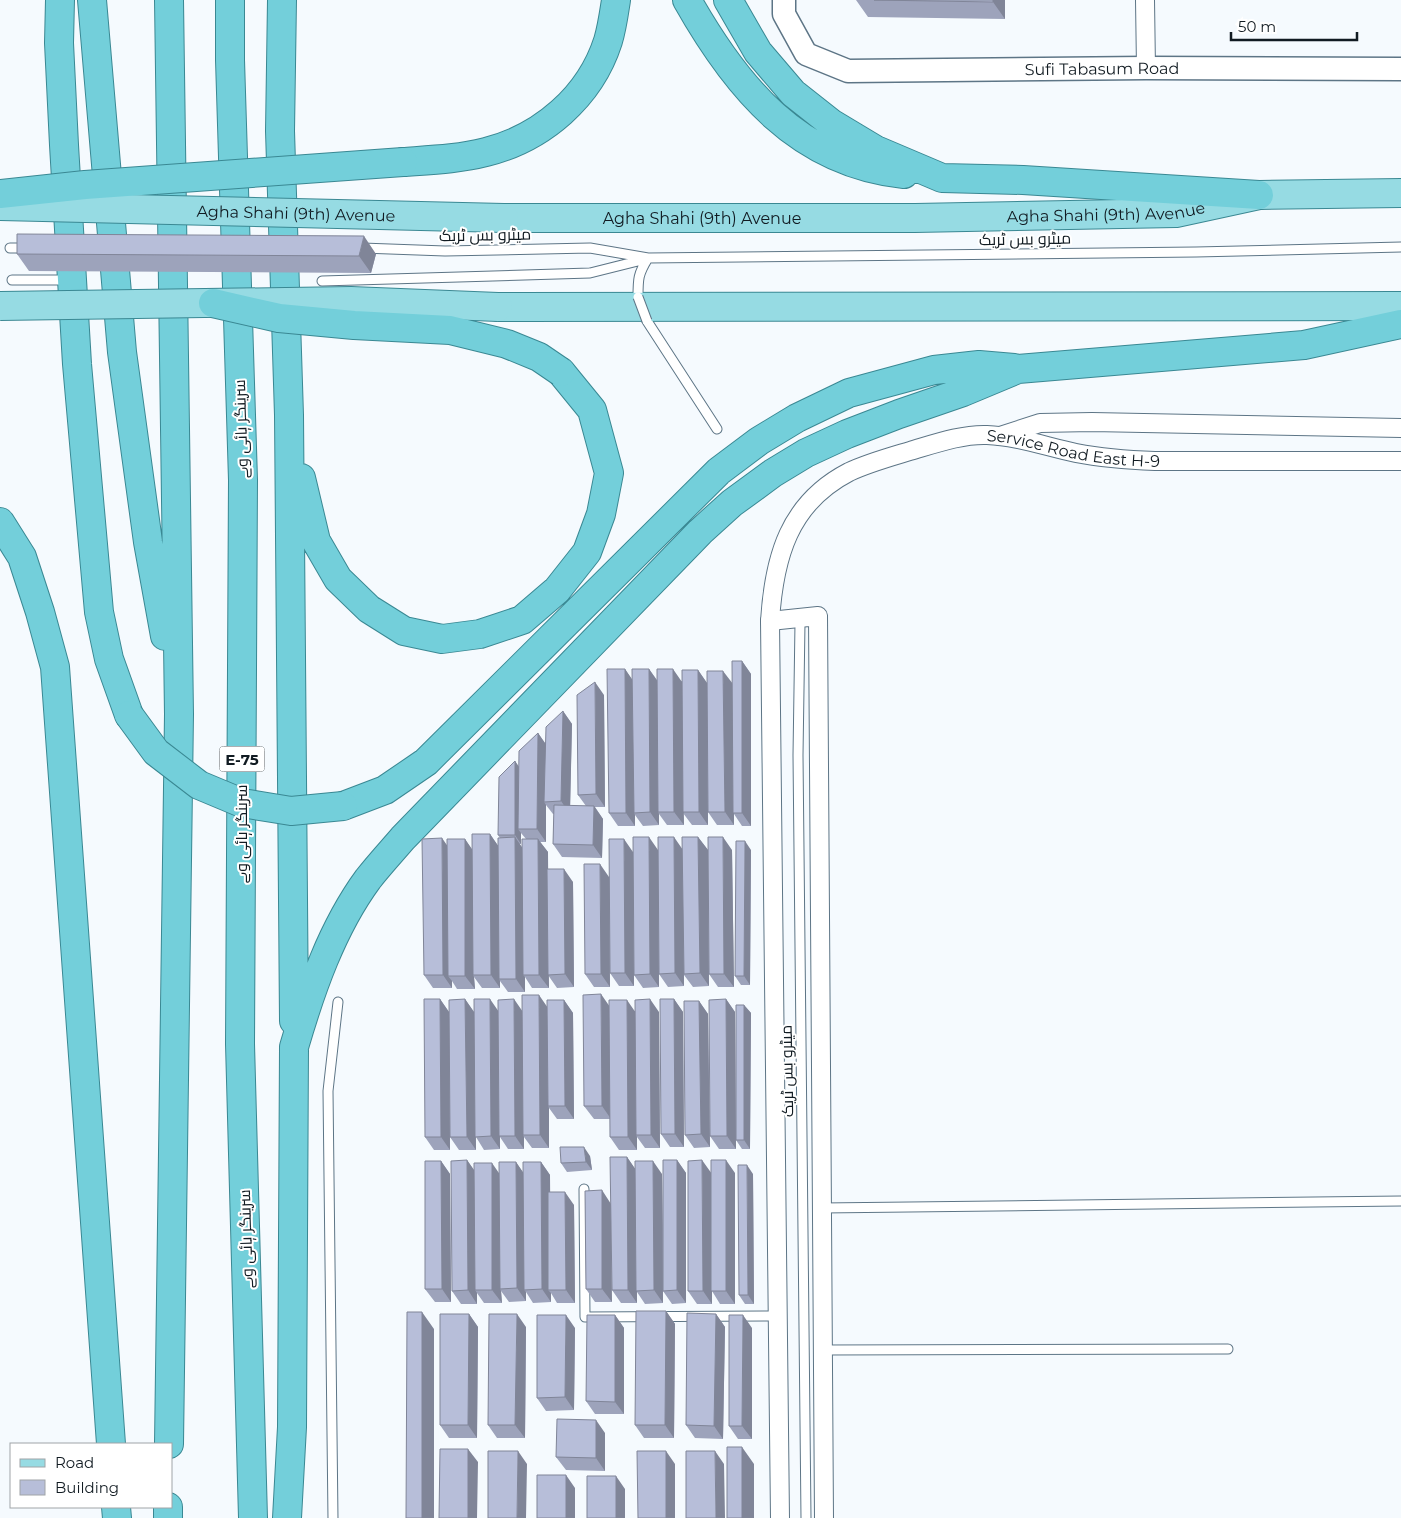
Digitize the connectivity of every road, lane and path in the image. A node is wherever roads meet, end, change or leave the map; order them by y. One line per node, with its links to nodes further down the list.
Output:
1 (60, 0): 32 (highway, bridge)
2 (92, 0): 41 (highway)
3 (169, 0): 41 (highway)
4 (230, 0): 52 (highway, سرینگر ہائی وے / E-75)
5 (282, 0): 12 (highway)
6 (288, 0): 12 (highway)
7 (616, 0): 17 (highway, bridge)
8 (687, 0): 15 (highway)
9 (728, 0): 15 (highway)
10 (784, 0): 13 (street, Sufi Tabasum Road)
11 (1146, 0): 13 (street)
12 (281, 41): 33 (highway)
13 (1146, 68): 14 (street, Sufi Tabasum Road)
14 (1401, 69)
15 (942, 178): 18 (highway)
16 (1401, 193): 18 (main road, Agha Shahi (9th) Avenue)
17 (0, 194)
18 (1260, 195): 19 (main road, Agha Shahi (9th) Avenue, bridge)
19 (0, 206)
20 (35, 247): 22 (lane)
21 (1401, 247): 24 (lane, میٹرو بس ٹریک)
22 (10, 248)
23 (349, 248): 24 (lane, میٹرو بس ٹریک)
24 (648, 258): 27 (lane, میٹرو بس ٹریک); 35 (lane, bridge)
25 (12, 280): 26 (lane)
26 (59, 280)
27 (322, 281)
28 (213, 303): 29 (main road, bridge); 30 (main road, bridge); 33 (highway, bridge)
29 (0, 306)
30 (1401, 306)
31 (1401, 324): 32 (highway)
32 (1018, 369): 43 (highway)
33 (288, 415): 43 (highway)
34 (1401, 428): 36 (street, Service Road East H-9)
35 (717, 429)
36 (999, 436): 37 (street, Service Road East H-9); 39 (street)
37 (1401, 461)
38 (0, 522): 50 (highway)
39 (770, 620): 46 (street); 47 (street)
40 (800, 623): 56 (lane, میٹرو بس ٹریک)
41 (179, 714): 51 (highway)
42 (338, 1002): 54 (lane)
43 (294, 1047): 53 (highway)
44 (584, 1189): 47 (lane)
45 (1401, 1201): 46 (lane)
46 (822, 1208): 49 (street)
47 (778, 1316): 55 (street)
48 (1228, 1349): 49 (lane)
49 (823, 1350): 57 (street)
50 (112, 1443)
51 (169, 1443)
52 (253, 1518)
53 (287, 1518)
54 (333, 1518)
55 (780, 1518)
56 (806, 1518)
57 (824, 1518)

